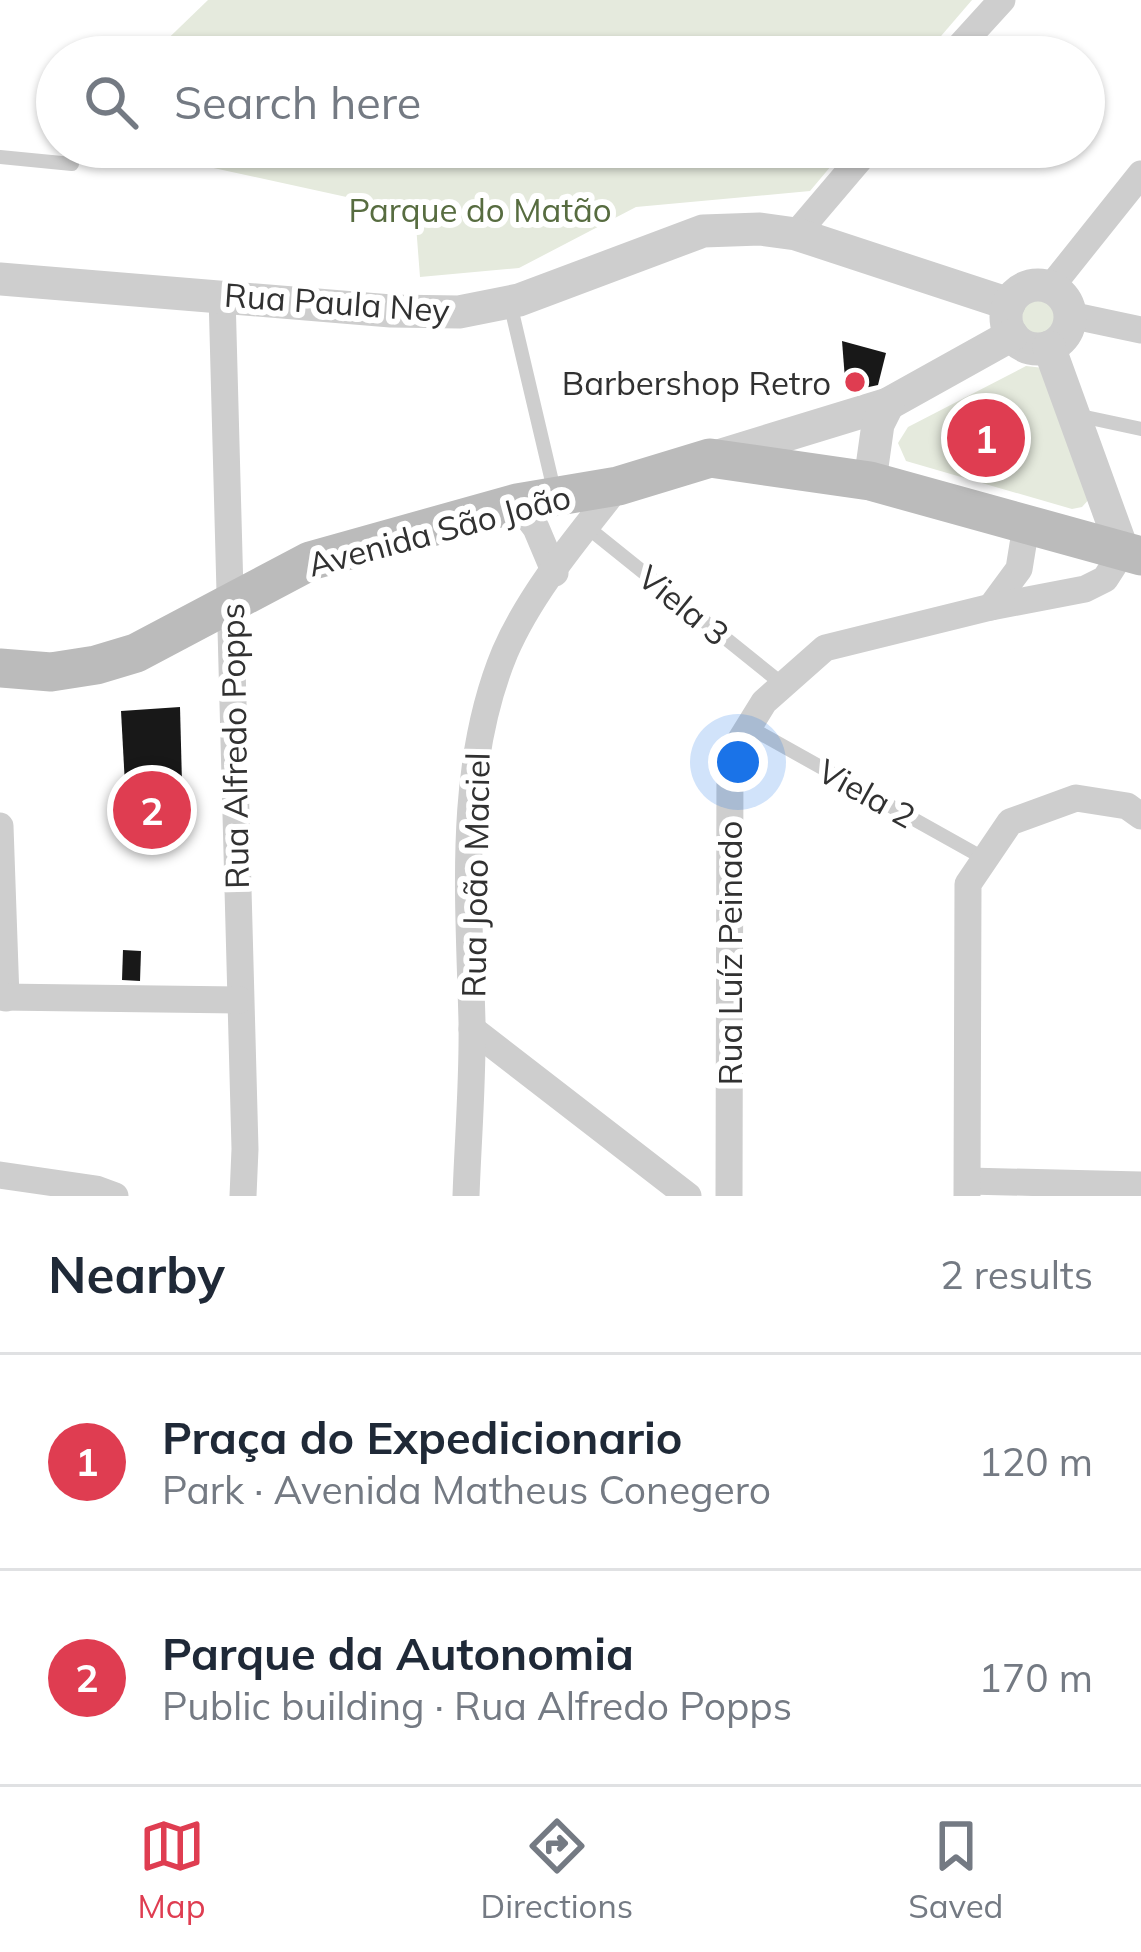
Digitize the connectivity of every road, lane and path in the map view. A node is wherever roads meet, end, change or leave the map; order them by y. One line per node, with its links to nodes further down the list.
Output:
1 (1002, 0): 2 (street)
2 (969, 36)
3 (0, 157): 4 (lane)
4 (36, 160)
5 (852, 168): 7 (street)
6 (1141, 174): 10 (street)
7 (796, 234): 11 (street, Rua Paula Ney); 12 (street, Rua Paula Ney)
8 (0, 279): 9 (street, Rua Paula Ney)
9 (222, 295): 11 (street, Rua Paula Ney); 26 (street, Rua Alfredo Popps)
10 (1060, 301): 12 (street); 13 (street); 14 (street)
11 (510, 302): 21 (lane)
12 (1010, 320): 14 (street); 15 (street, Avenida São João)
13 (1141, 330)
14 (1049, 347): 16 (street)
15 (888, 404): 18 (street, Avenida São João); 19 (street)
16 (1075, 415): 17 (lane); 24 (street)
17 (1141, 429)
18 (710, 458): 19 (main road); 20 (main road, Avenida São João)
19 (870, 482): 22 (main road)
20 (618, 486): 21 (main road, Avenida São João); 23 (street, Rua João Maciel)
21 (536, 499): 25 (street); 26 (main road, Avenida São João)
22 (1026, 526): 24 (main road); 27 (street)
23 (586, 527): 25 (street, Rua João Maciel); 29 (lane, Viela 3)
24 (1132, 554): 27 (street, Rua Luíz Peinado)
25 (555, 573): 36 (street, Rua João Maciel)
26 (231, 600): 28 (main road, Avenida São João); 35 (street, Rua Alfredo Popps)
27 (991, 607): 29 (street, Rua Luíz Peinado)
28 (0, 668)
29 (781, 683): 30 (street, Rua Luíz Peinado)
30 (748, 727): 33 (lane, Viela 2); 44 (street, Rua Luíz Peinado)
31 (1141, 816): 33 (street)
32 (0, 826): 34 (street)
33 (985, 859): 39 (street)
34 (3, 997): 35 (street)
35 (239, 1000): 41 (street, Rua Alfredo Popps)
36 (472, 1029): 42 (street, Rua João Maciel); 43 (street)
37 (0, 1175): 40 (street)
38 (1138, 1182): 39 (street)
39 (968, 1189)
40 (115, 1196)
41 (243, 1196)
42 (466, 1196)
43 (688, 1196)
44 (729, 1196)

